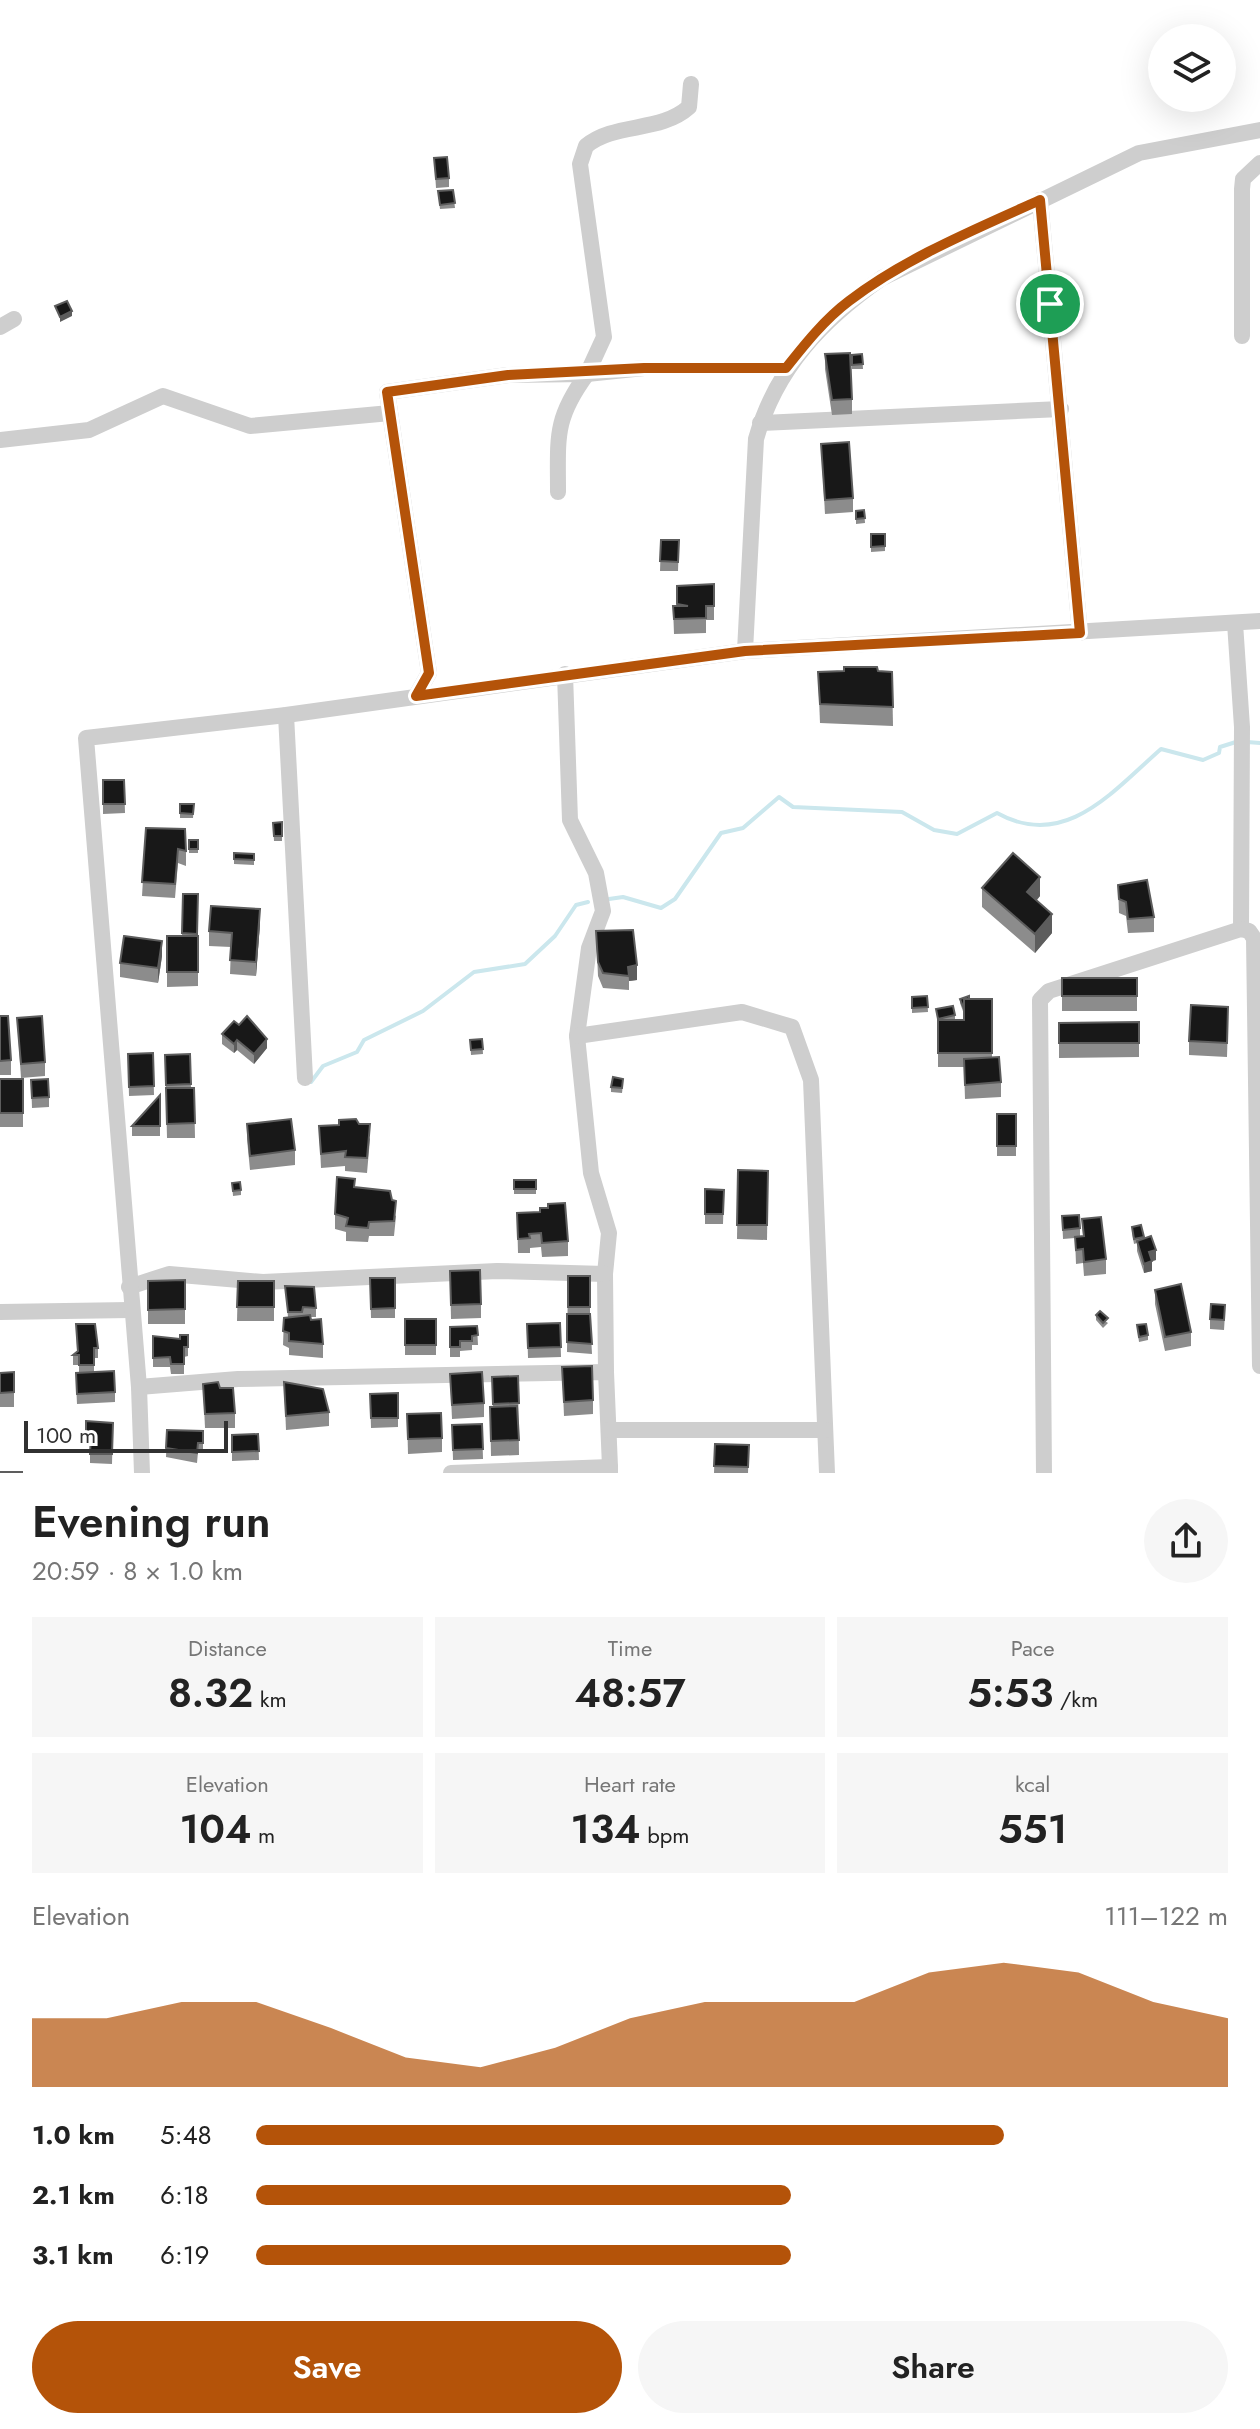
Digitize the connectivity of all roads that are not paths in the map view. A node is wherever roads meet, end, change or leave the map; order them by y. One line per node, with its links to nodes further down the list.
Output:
1 (691, 84): 7 (street)
2 (1260, 130): 4 (street)
3 (1260, 163): 5 (street)
4 (1040, 200): 6 (street); 8 (street)
5 (1242, 336)
6 (786, 368): 7 (street); 10 (street)
7 (587, 374): 9 (street); 12 (street)
8 (1061, 409): 10 (street); 15 (street)
9 (390, 413): 11 (street); 18 (street)
10 (760, 423): 16 (street)
11 (0, 440)
12 (558, 492)
13 (1260, 621): 14 (street)
14 (1235, 623): 15 (street); 20 (street)
15 (1080, 633): 16 (street)
16 (745, 651): 17 (street)
17 (565, 674): 18 (street); 21 (street)
18 (416, 696): 19 (street)
19 (286, 715): 22 (street); 24 (street)
20 (1241, 929): 27 (street); 36 (street)
21 (577, 1036): 23 (street); 31 (street)
22 (305, 1078)
23 (605, 1274): 24 (street); 28 (street)
24 (129, 1287): 25 (street)
25 (130, 1310): 26 (street); 29 (street)
26 (0, 1312)
27 (1260, 1366)
28 (606, 1372): 29 (street); 30 (street)
29 (139, 1387): 33 (street)
30 (609, 1430): 31 (street); 32 (street)
31 (825, 1430): 35 (street)
32 (610, 1470): 34 (street)
33 (142, 1473)
34 (451, 1473)
35 (827, 1473)
36 (1044, 1473)

